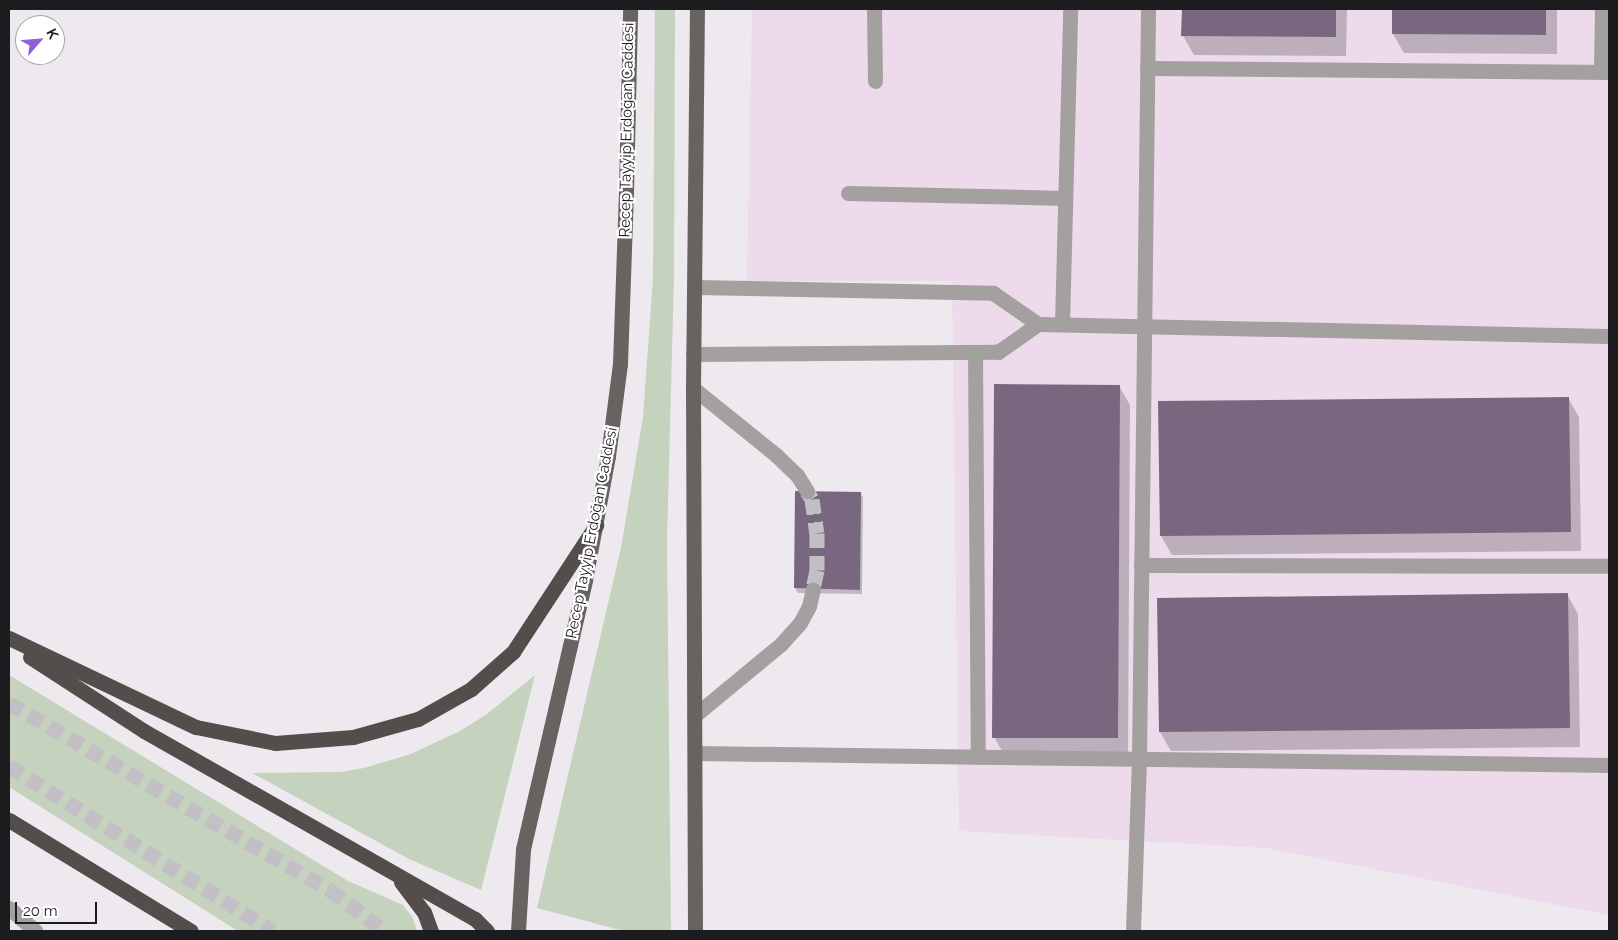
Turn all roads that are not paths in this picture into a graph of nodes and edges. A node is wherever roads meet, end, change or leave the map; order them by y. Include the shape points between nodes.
1 (630, 9) edge
2 (698, 9) edge
3 (874, 9) edge
4 (1070, 9) edge
5 (1148, 9) edge
6 (1602, 9) edge
7 (1147, 68) junction
8 (1605, 72) edge
9 (875, 81) dead end
10 (848, 194) dead end
11 (1065, 198) junction
12 (694, 287) junction
13 (1038, 324) junction
14 (1062, 324) junction
15 (1144, 326) junction
16 (1609, 336) edge
17 (975, 352) junction
18 (693, 354) junction
19 (693, 388) junction
20 (806, 491) tunnel mouth
21 (596, 525) junction
22 (1141, 566) junction
23 (1609, 566) edge
24 (813, 589) tunnel mouth
25 (9, 638) edge
26 (9, 643) edge
27 (694, 716) junction
28 (695, 753) junction
29 (978, 757) junction
30 (1139, 759) junction
31 (1609, 765) edge
32 (9, 820) edge
33 (397, 876) junction
34 (9, 908) edge
35 (162, 914) junction
36 (35, 931) edge
37 (181, 931) edge
38 (191, 931) edge
39 (431, 931) edge
40 (487, 931) edge
41 (518, 931) edge
42 (695, 931) edge
43 (1133, 931) edge

1 - 21 main road, Recep Tayyip Erdoğan Caddesi via 620,364
2 - 12 main road
3 - 9 street
4 - 11 street
5 - 7 street
6 - 8 street
7 - 8 street
7 - 15 street
10 - 11 street
11 - 14 street
12 - 13 street via 993,293
12 - 18 main road
13 - 14 street
13 - 17 street via 998,352
14 - 15 street
15 - 16 street
15 - 22 street
17 - 18 street
17 - 29 street
18 - 19 main road
19 - 20 street via 776,455 797,475
19 - 27 main road
21 - 25 highway via 513,652 471,689 418,720 353,737 275,743 196,727
21 - 41 main road, Recep Tayyip Erdoğan Caddesi via 523,848
22 - 23 street
22 - 30 street
24 - 27 street via 800,623 781,644
26 - 33 highway via 144,731
27 - 28 main road
28 - 29 street
28 - 42 main road
29 - 30 street
30 - 31 street
30 - 43 street
32 - 35 highway
33 - 39 highway via 424,912
33 - 40 highway via 475,920
34 - 36 street
35 - 37 highway
35 - 38 highway

